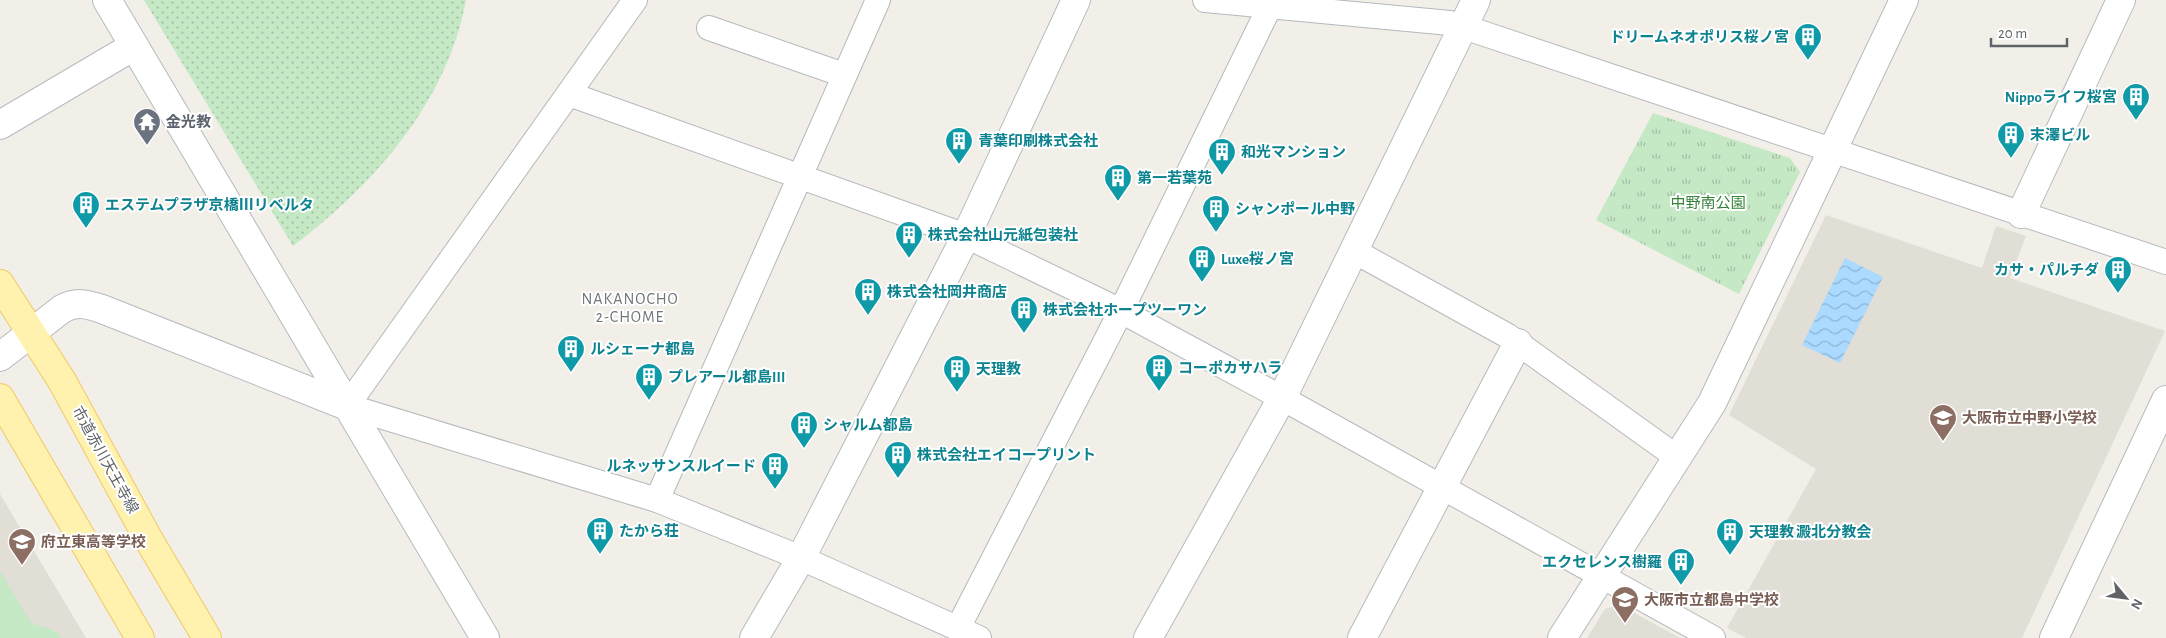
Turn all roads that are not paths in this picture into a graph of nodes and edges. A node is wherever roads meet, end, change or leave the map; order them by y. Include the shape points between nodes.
1 (107, 0) edge
2 (635, 0) edge
3 (878, 0) edge
4 (1076, 0) edge
5 (1205, 0) edge
6 (1476, 0) edge
7 (1904, 0) edge
8 (2121, 0) edge
9 (1270, 6) junction
10 (1464, 27) junction
11 (709, 28) dead end
12 (134, 46) junction
13 (844, 76) junction
14 (569, 94) junction
15 (0, 126) edge
16 (1833, 151) junction
17 (800, 177) junction
18 (2021, 214) junction
19 (966, 236) junction
20 (1354, 250) junction
21 (2166, 262) edge
22 (0, 284) edge
23 (1121, 312) junction
24 (32, 332) junction
25 (1518, 344) junction
26 (0, 358) edge
27 (0, 398) edge
28 (1282, 398) junction
29 (347, 406) junction
30 (2162, 417) edge
31 (1678, 458) junction
32 (1441, 487) junction
33 (658, 500) junction
34 (801, 558) junction
35 (1601, 577) junction
36 (958, 628) junction
37 (140, 638) edge
38 (207, 638) edge
39 (485, 638) edge
40 (754, 638) edge
41 (979, 638) edge
42 (1148, 638) edge
43 (1362, 638) edge
44 (1562, 638) edge
45 (1713, 638) edge
46 (2054, 638) edge

1 - 12 street
2 - 14 street
3 - 13 street
4 - 19 street
5 - 9 street
6 - 10 street
7 - 16 street
8 - 18 street
9 - 10 street
9 - 23 street
10 - 16 street
10 - 20 street
11 - 13 street
12 - 15 street
12 - 29 street
13 - 17 street
14 - 17 street
14 - 29 street
16 - 18 street
16 - 31 street via 1712,403
17 - 19 street
17 - 33 street
18 - 21 street
19 - 23 street
19 - 34 street
20 - 25 street
20 - 28 street
22 - 24 main road, 市道赤川天王寺線
23 - 28 street
23 - 36 street
24 - 26 street
24 - 29 street via 71,304 92,305
24 - 38 main road, 市道赤川天王寺線
25 - 31 street
25 - 32 street
27 - 37 main road
28 - 32 street
28 - 42 street
29 - 33 street
29 - 39 street
30 - 46 street
31 - 35 street
32 - 35 street
32 - 43 street
33 - 34 street
34 - 36 street
34 - 40 street
35 - 44 street
35 - 45 street
36 - 41 street

